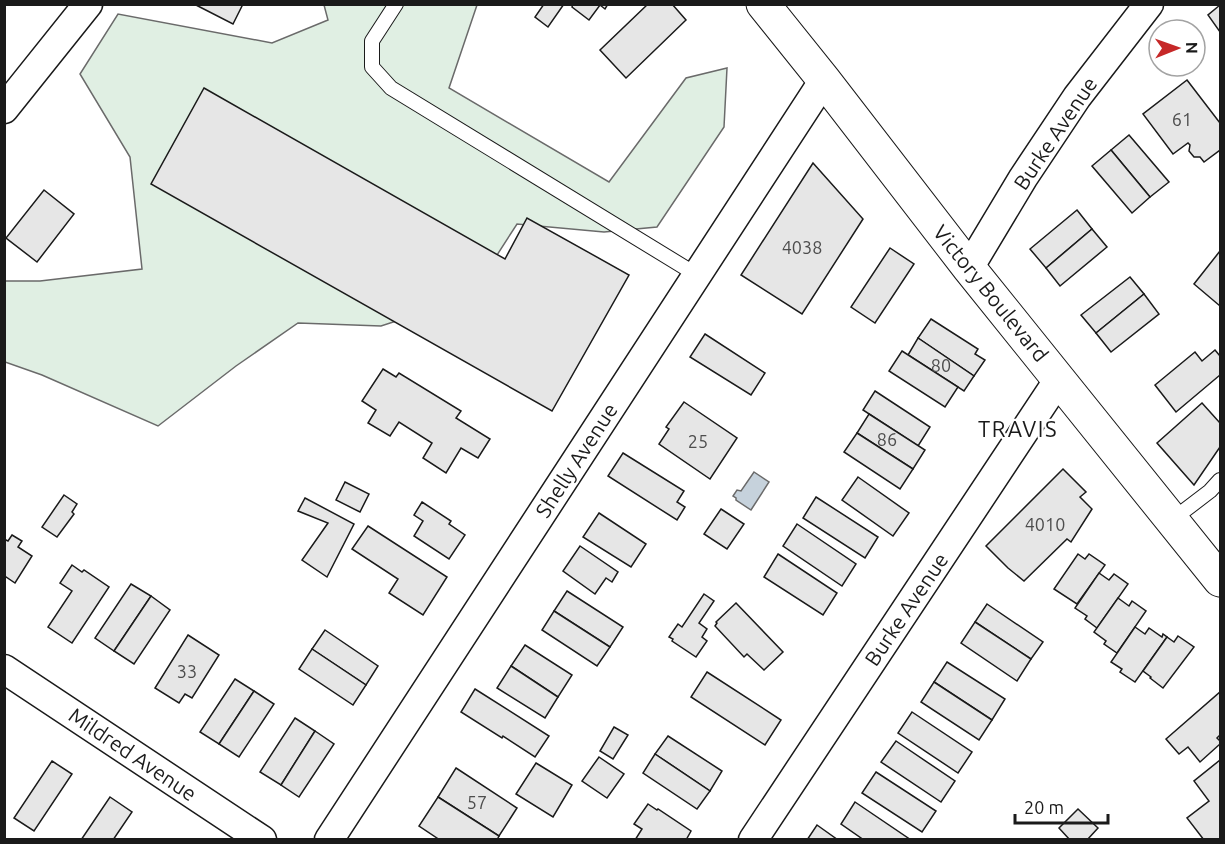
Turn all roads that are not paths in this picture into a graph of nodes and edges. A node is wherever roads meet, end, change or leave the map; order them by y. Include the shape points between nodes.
1 (88, 4) edge
2 (396, 4) edge
3 (763, 4) edge
4 (1149, 4) edge
5 (824, 80) junction
6 (4, 109) edge
7 (969, 268) junction
8 (697, 275) junction
9 (1059, 379) junction
10 (1221, 480) edge
11 (1172, 520) junction
12 (1221, 580) edge
13 (4, 669) edge
14 (262, 840) edge
15 (328, 840) edge
16 (753, 840) edge

1 - 6 street
2 - 8 lane via 372,41 372,67 391,87
3 - 5 main road, Victory Boulevard
4 - 7 street, Burke Avenue via 1077,97
5 - 7 main road, Victory Boulevard
5 - 8 street, Shelly Avenue
7 - 9 main road, Victory Boulevard
8 - 15 street, Shelly Avenue
9 - 11 main road, Victory Boulevard
9 - 16 street, Burke Avenue
10 - 11 lane
11 - 12 main road, Victory Boulevard
13 - 14 street, Mildred Avenue

